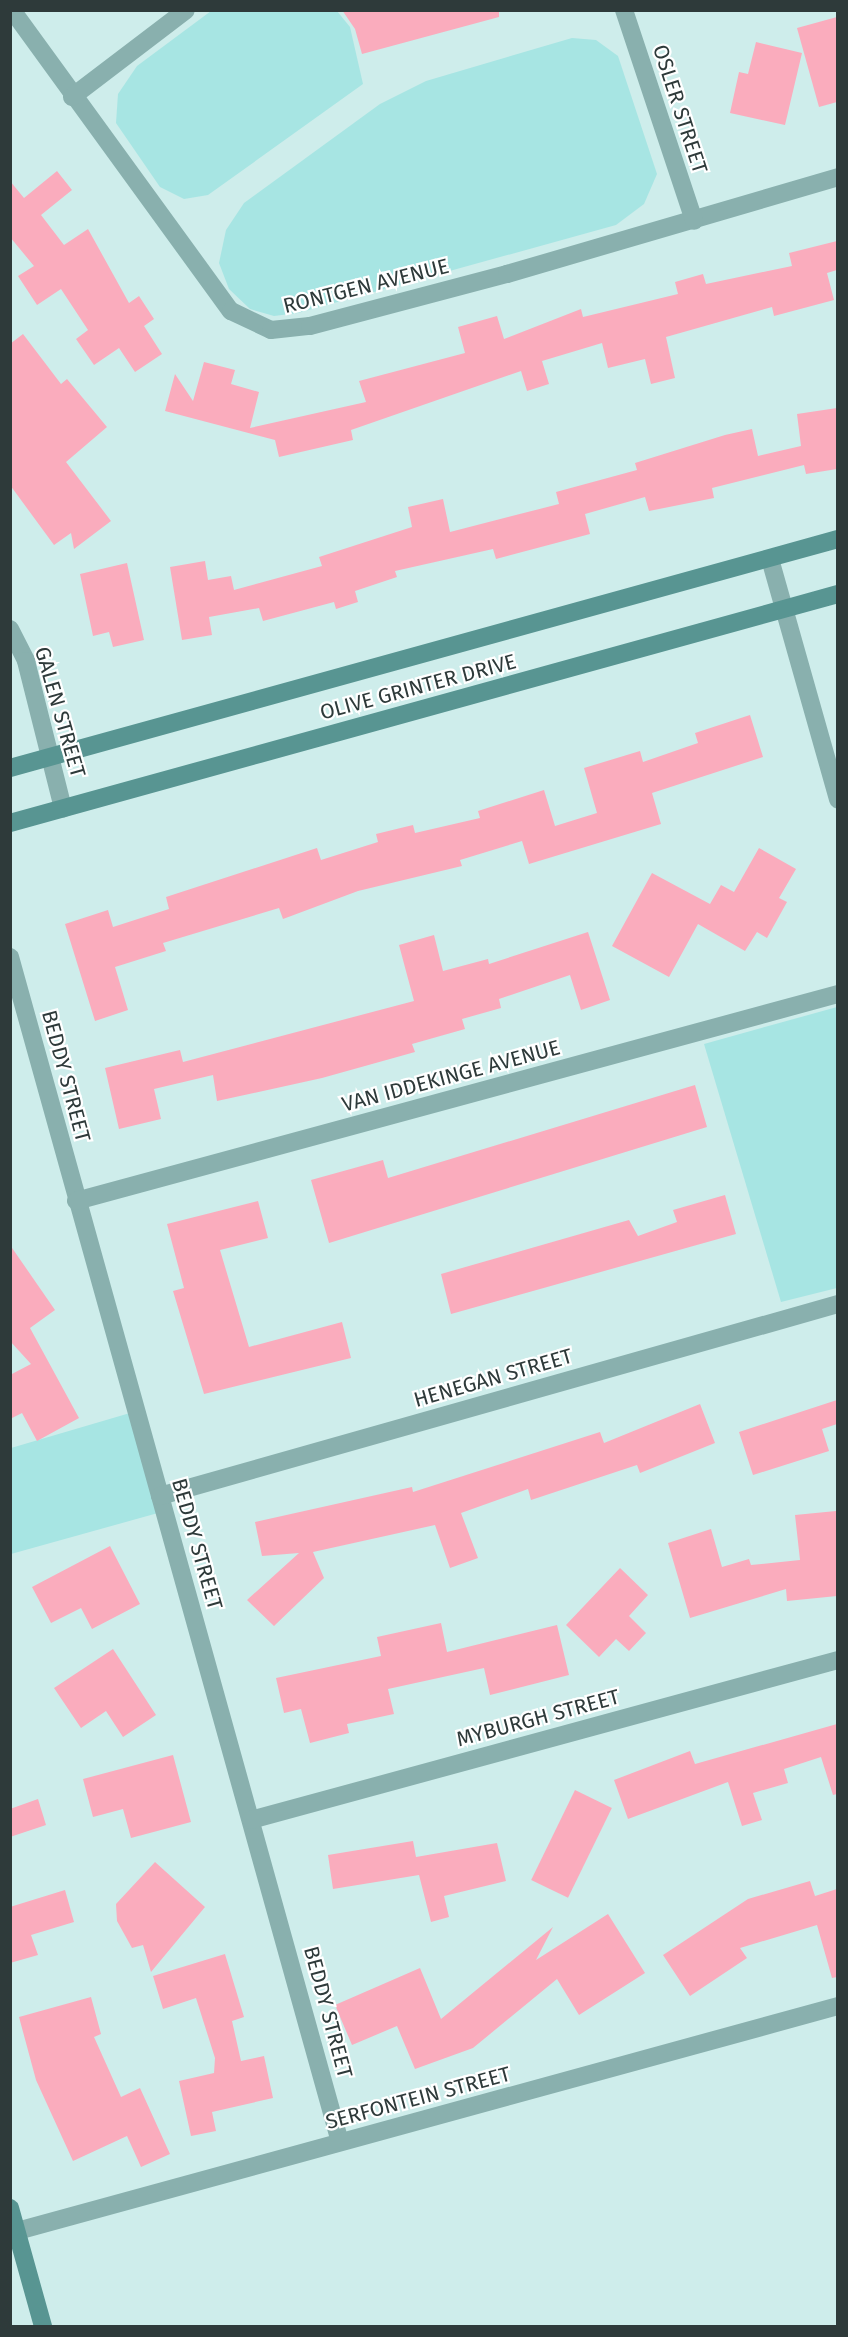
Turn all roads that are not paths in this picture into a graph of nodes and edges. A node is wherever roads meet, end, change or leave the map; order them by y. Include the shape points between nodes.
1 (12, 10) edge
2 (186, 10) edge
3 (624, 10) edge
4 (72, 97) junction
5 (837, 177) edge
6 (694, 221) junction
7 (837, 539) edge
8 (770, 559) junction
9 (837, 594) edge
10 (784, 609) junction
11 (10, 629) edge
12 (51, 757) junction
13 (10, 768) edge
14 (837, 800) edge
15 (63, 808) junction
16 (10, 823) edge
17 (10, 957) edge
18 (837, 994) edge
19 (76, 1201) junction
20 (837, 1304) edge
21 (160, 1496) junction
22 (837, 1660) edge
23 (251, 1820) junction
24 (837, 2006) edge
25 (340, 2142) junction
26 (10, 2208) edge
27 (14, 2232) edge
28 (44, 2326) edge

1 - 4 street, RONTGEN AVENUE
2 - 4 street
3 - 6 street, OSLER STREET
4 - 6 street, RONTGEN AVENUE via 231,310 271,330 321,323
5 - 6 street, RONTGEN AVENUE
7 - 8 street, OLIVE GRINTER DRIVE
8 - 10 street
8 - 12 street, OLIVE GRINTER DRIVE
9 - 10 street, OLIVE GRINTER DRIVE
10 - 14 street
10 - 15 street, OLIVE GRINTER DRIVE
11 - 12 street, GALEN STREET via 26,661
12 - 13 street, OLIVE GRINTER DRIVE
12 - 15 street, GALEN STREET
15 - 16 street, OLIVE GRINTER DRIVE
17 - 19 street, BEDDY STREET
18 - 19 street, VAN IDDEKINGE AVENUE
19 - 21 street, BEDDY STREET
20 - 21 street, HENEGAN STREET
21 - 23 street, BEDDY STREET
22 - 23 street, MYBURGH STREET
23 - 25 street, BEDDY STREET
24 - 25 street, SERFONTEIN STREET
25 - 27 street, SERFONTEIN STREET
26 - 27 street
27 - 28 street

